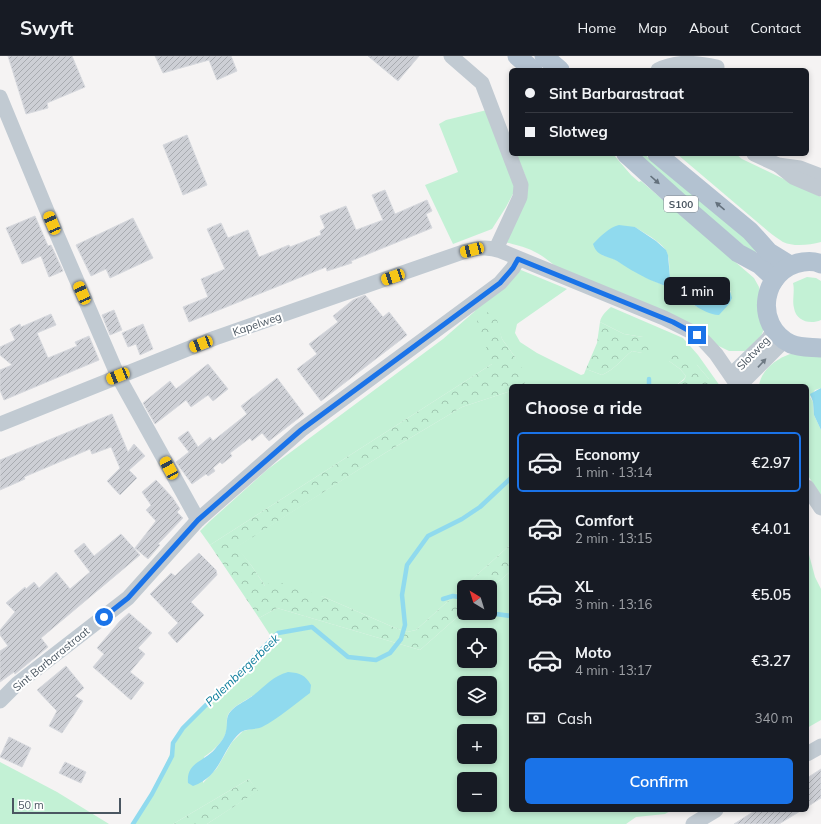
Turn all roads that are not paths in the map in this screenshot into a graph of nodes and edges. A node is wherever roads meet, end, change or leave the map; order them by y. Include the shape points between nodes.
1 (451, 56) edge
2 (517, 56) edge
3 (544, 56) edge
4 (712, 64) edge
5 (531, 68) edge
6 (558, 68) edge
7 (663, 68) edge
8 (0, 97) edge
9 (509, 154) edge
10 (510, 156) edge
11 (628, 156) edge
12 (659, 156) edge
13 (758, 156) edge
14 (778, 165) junction
15 (821, 176) edge
16 (821, 189) edge
17 (496, 249) junction
18 (821, 253) edge
19 (793, 258) junction
20 (518, 259) junction
21 (821, 264) edge
22 (772, 284) junction
23 (784, 334) junction
24 (821, 336) edge
25 (821, 348) edge
26 (118, 376) junction
27 (736, 382) edge
28 (0, 424) edge
29 (809, 490) edge
30 (821, 508) edge
31 (198, 520) junction
32 (0, 701) edge
33 (821, 746) edge
34 (809, 753) edge
35 (713, 812) edge
36 (693, 824) edge

1 - 9 street via 482,83
2 - 5 main road
3 - 6 main road
4 - 7 street via 676,63
8 - 26 street
10 - 17 street via 521,185 520,197
11 -> 22 main road, S100
19 -> 12 main road, S100 via 778,246 750,231
13 - 14 street
14 - 15 street via 800,168
14 - 16 street via 793,177
17 - 20 street, Kapelweg
17 - 26 street, Kapelweg via 481,247 463,252 215,338
18 - 19 main road via 814,252
19 - 21 main road
19 - 22 main road
20 - 27 street, Slotweg via 690,331 710,347
20 - 31 street, Sint Barbarastraat via 500,283 301,430
22 - 23 main road via 766,301 767,312 770,323
23 - 24 main road
23 - 25 main road via 799,346
23 - 27 street, Slotweg
26 - 28 street, Kapelweg
26 - 31 street
29 - 30 street
31 - 32 street, Sint Barbarastraat via 128,598
33 - 34 street
35 - 36 street

